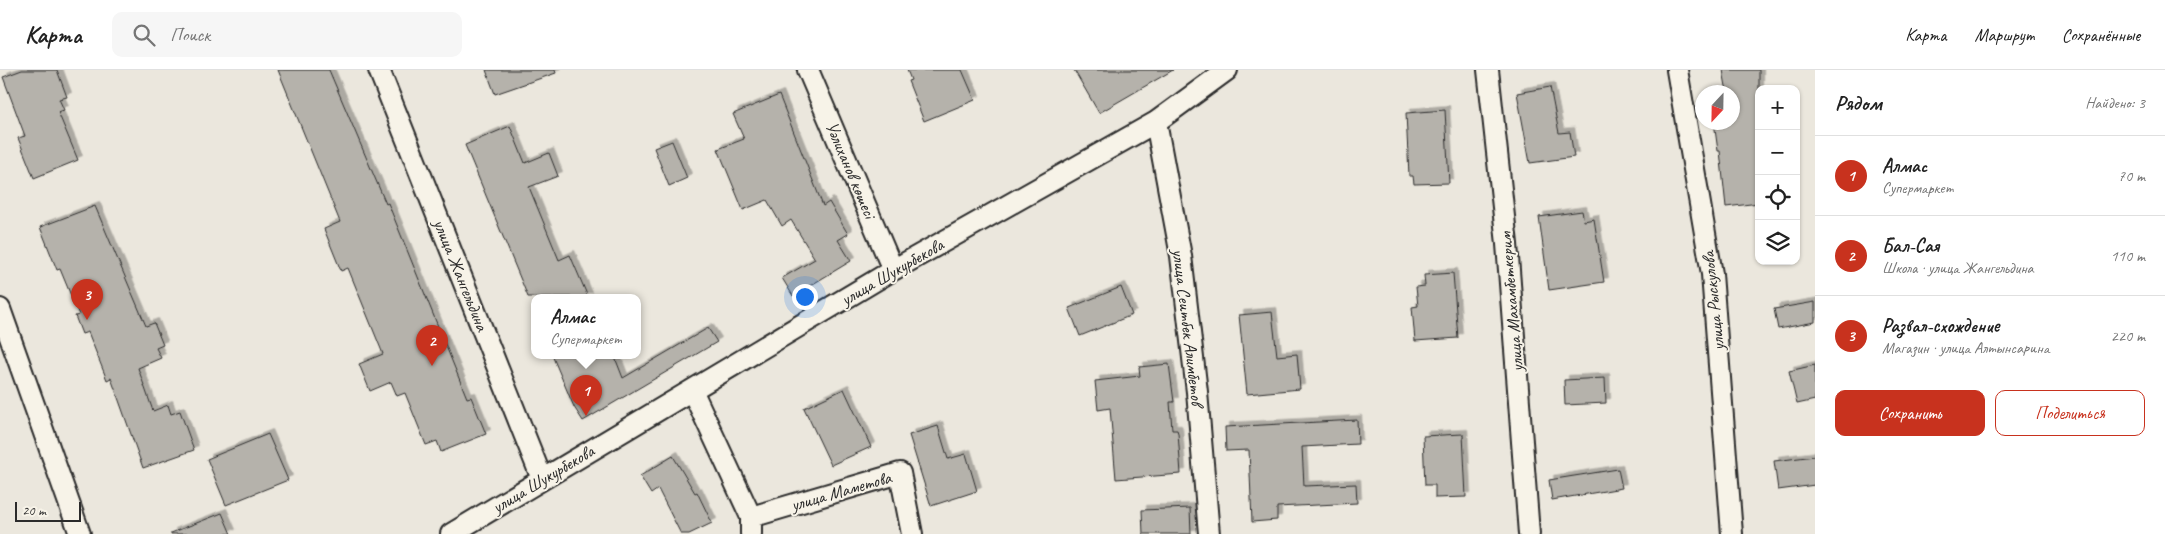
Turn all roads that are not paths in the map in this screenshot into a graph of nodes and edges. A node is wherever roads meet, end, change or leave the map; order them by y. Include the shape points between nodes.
1 (380, 70) edge
2 (808, 70) edge
3 (1227, 70) edge
4 (1488, 70) edge
5 (1677, 70) edge
6 (1156, 122) junction
7 (893, 270) junction
8 (0, 309) edge
9 (692, 390) junction
10 (542, 479) junction
11 (751, 525) edge
12 (80, 534) edge
13 (451, 534) edge
14 (912, 534) edge
15 (1209, 534) edge
16 (1529, 534) edge
17 (1732, 534) edge

1 - 10 street, улица Жангельдина
2 - 7 street, Уәлиханов көшесі
3 - 6 street, улица Шукурбекова
4 - 16 street, улица Махамбеткерим via 1507,244
5 - 17 street, улица Рыскулова via 1712,274
6 - 7 street, улица Шукурбекова
6 - 15 street, улица Сеитбек Алимбетов via 1182,266
7 - 9 street, улица Шукурбекова
8 - 12 street
9 - 10 street, улица Шукурбекова
9 - 11 street, улица Маметова
10 - 13 street, улица Шукурбекова
11 - 14 street, улица Маметова via 900,473

